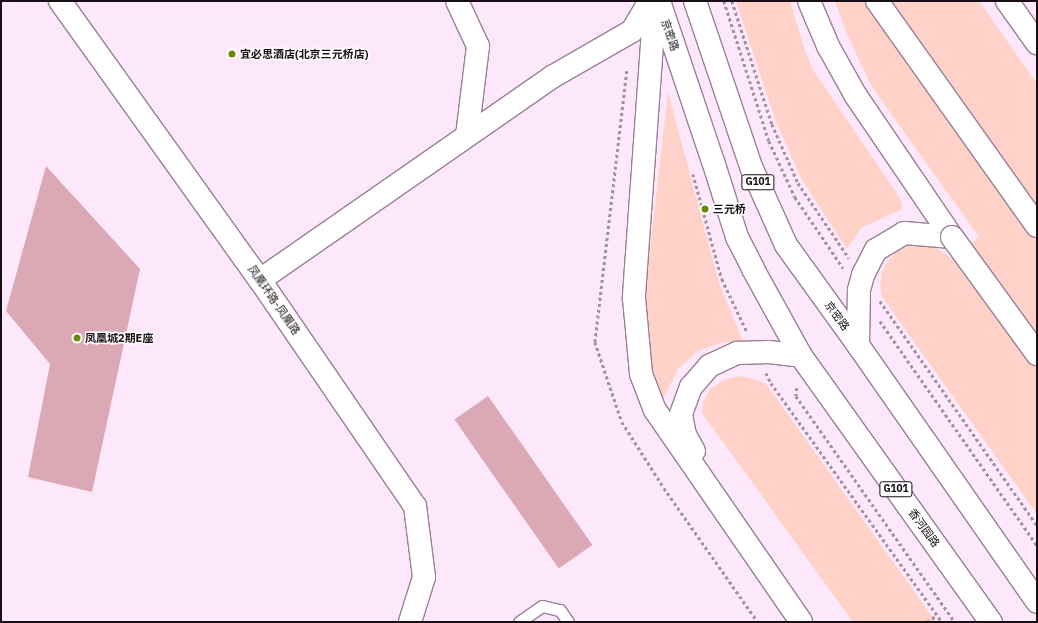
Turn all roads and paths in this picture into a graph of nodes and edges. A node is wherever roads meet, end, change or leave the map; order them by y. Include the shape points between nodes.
1 (60, 1) edge
2 (457, 1) edge
3 (650, 1) edge
4 (655, 1) edge
5 (659, 1) edge
6 (695, 1) edge
7 (724, 1) edge
8 (810, 1) edge
9 (877, 1) edge
10 (1007, 1) edge
11 (1037, 43) edge
12 (467, 135) junction
13 (693, 173) dead end
14 (1037, 226) edge
15 (952, 237) junction
16 (260, 280) junction
17 (859, 290) junction
18 (877, 316) dead end
19 (749, 335) dead end
20 (858, 345) junction
21 (1037, 354) edge
22 (801, 356) junction
23 (764, 369) dead end
24 (1037, 545) edge
25 (1037, 602) edge
26 (937, 615) junction
27 (410, 622) edge
28 (520, 622) edge
29 (568, 622) edge
30 (801, 622) edge
31 (817, 622) edge
32 (927, 622) edge
33 (942, 622) edge
34 (955, 622) edge
35 (991, 622) edge

1 - 16 main road, 凤凰环路-凤凰路
2 - 12 main road via 478,46
3 - 12 main road via 632,31 552,77
4 - 30 main road via 634,298 641,374 655,410
5 - 22 main road, 京密路 / G101 via 737,237
6 - 20 main road, 京密路 / G101 via 752,168 786,245
7 - 17 path via 769,141 795,197
8 - 15 main road via 828,46 856,96
9 - 14 main road, bridge
10 - 11 main road
12 - 16 main road
13 - 19 path via 722,280
15 - 17 main road via 904,233 876,250 863,275
15 - 21 main road, bridge
16 - 27 main road, 凤凰环路-凤凰路 via 415,506 424,577
17 - 20 main road
18 - 24 path
20 - 25 main road, 京密路 / G101
22 - 31 main road via 769,352 736,353 708,366 690,387 681,414 685,435 701,464
22 - 34 path via 796,396
22 - 35 main road, 香河园路 / G101
23 - 26 path via 771,383
26 - 32 path
26 - 33 path
28 - 29 lane via 542,606 560,610

